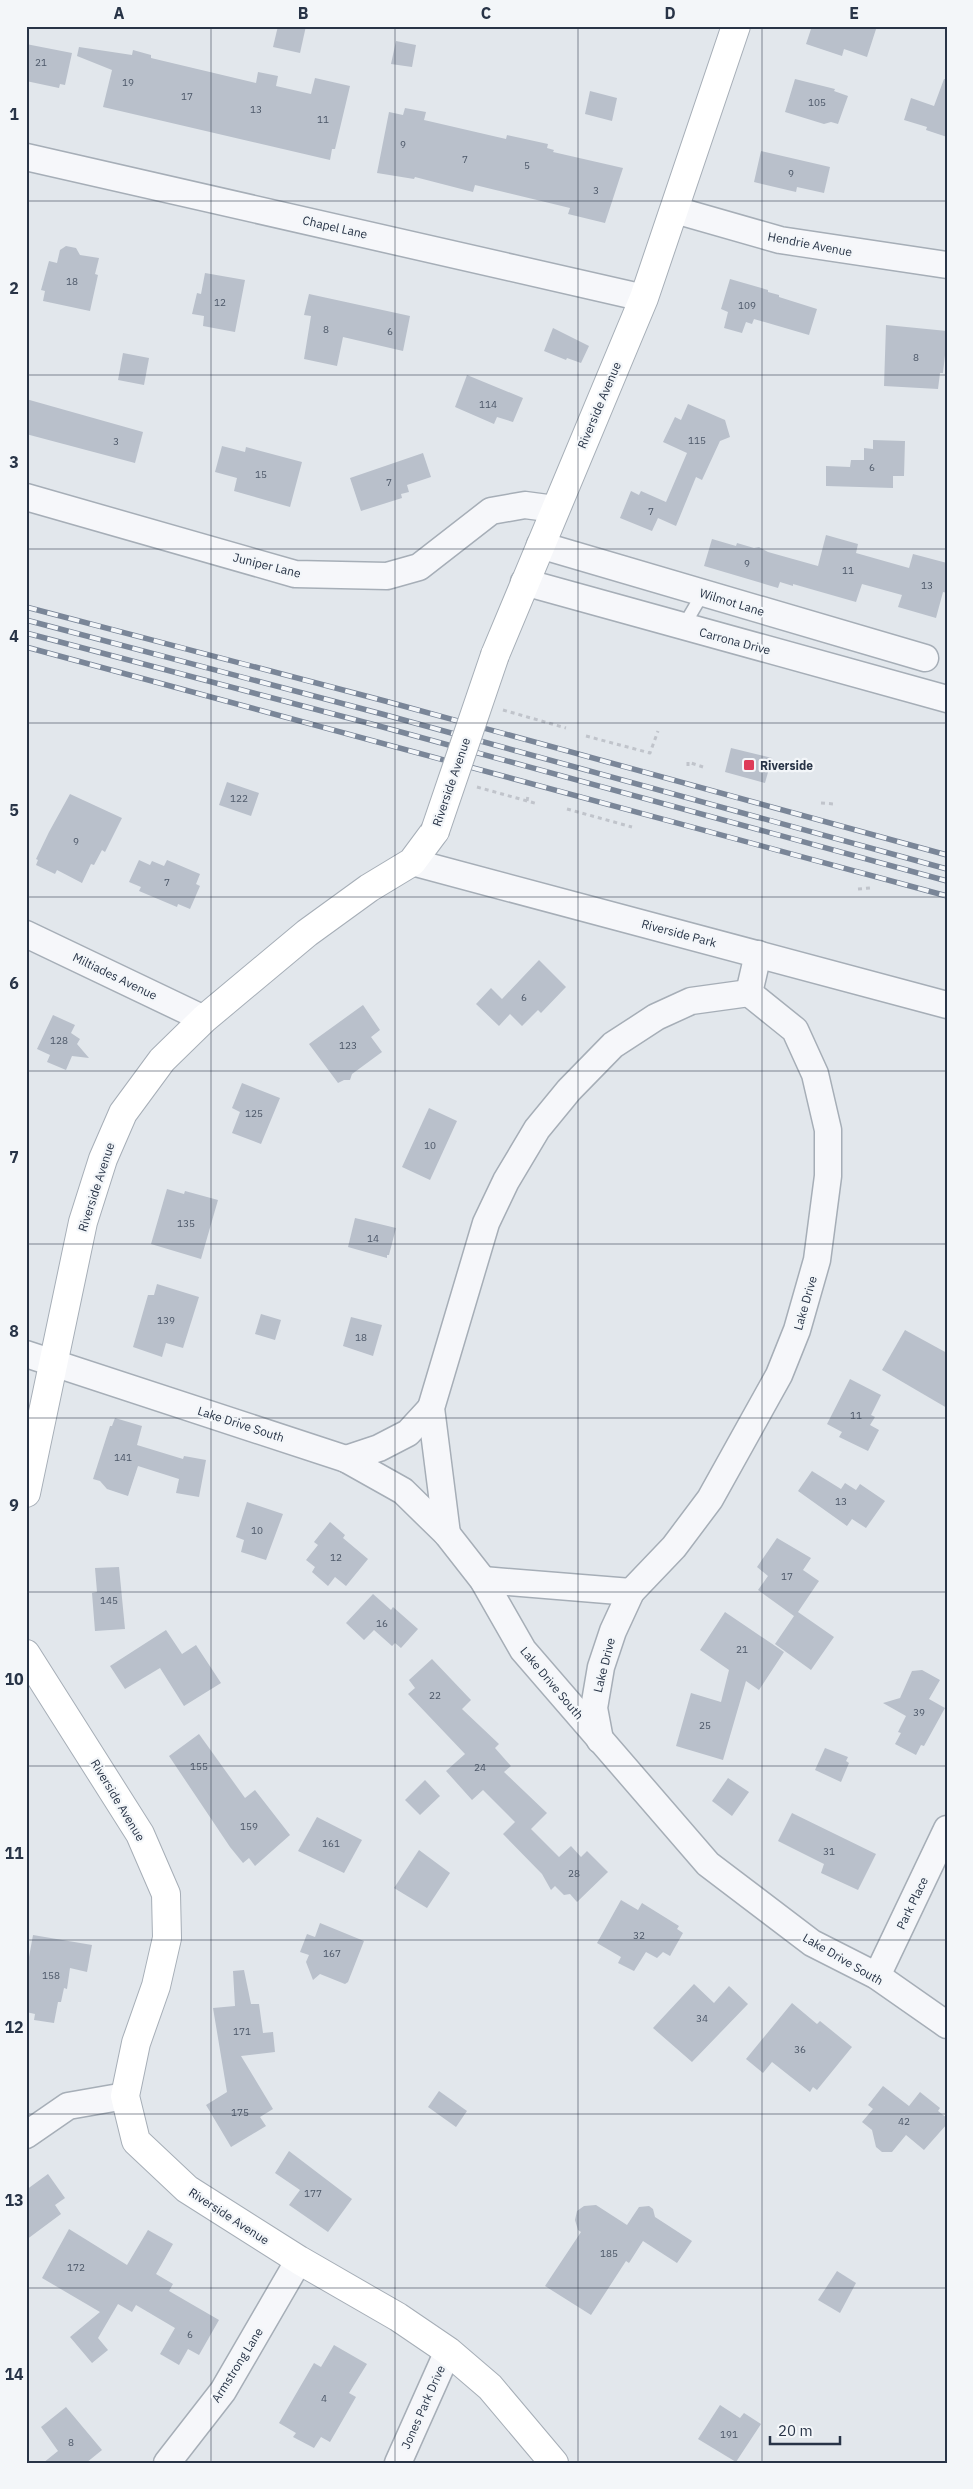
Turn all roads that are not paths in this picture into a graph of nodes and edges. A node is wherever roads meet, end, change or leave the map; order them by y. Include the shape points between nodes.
1 (736, 26) edge
2 (26, 157) edge
3 (675, 210) junction
4 (947, 265) edge
5 (644, 298) junction
6 (26, 497) edge
7 (555, 509) junction
8 (540, 545) junction
9 (524, 582) junction
10 (703, 594) junction
11 (683, 627) junction
12 (925, 658) dead end
13 (947, 699) edge
14 (412, 862) junction
15 (26, 934) edge
16 (758, 954) junction
17 (749, 993) junction
18 (947, 1005) edge
19 (204, 1019) junction
20 (26, 1354) edge
21 (52, 1362) junction
22 (431, 1408) junction
23 (346, 1459) junction
24 (26, 1492) edge
25 (447, 1534) junction
26 (483, 1580) junction
27 (631, 1592) junction
28 (26, 1654) edge
29 (600, 1741) junction
30 (947, 1829) edge
31 (877, 1976) junction
32 (947, 2025) edge
33 (125, 2096) junction
34 (26, 2135) edge
35 (298, 2260) junction
36 (448, 2351) junction
37 (166, 2463) edge
38 (398, 2463) edge
39 (554, 2463) edge

1 - 3 street, Riverside Avenue
2 - 5 street, Chapel Lane
3 - 4 street, Hendrie Avenue via 780,240
3 - 5 street, Riverside Avenue
5 - 7 street, Riverside Avenue
6 - 7 street, Juniper Lane via 295,574 387,576 419,567 491,511 525,505
7 - 8 street, Riverside Avenue
8 - 9 street, Riverside Avenue
8 - 10 street, Wilmot Lane
9 - 11 street, Carrona Drive
9 - 14 street, Riverside Avenue, bridge via 495,655 435,831
10 - 11 lane
10 - 12 street, Wilmot Lane
11 - 13 street, Carrona Drive
14 - 16 street, Riverside Park
14 - 19 street, Riverside Avenue via 369,888 307,933
15 - 19 street, Miltiades Avenue
16 - 17 street
16 - 18 street, Riverside Park
17 - 22 street via 691,1001 656,1017 613,1045 537,1129 486,1223
17 - 27 street, Lake Drive via 795,1030 816,1074 828,1130 828,1176 817,1260 797,1330 779,1375 761,1408 710,1499 674,1547
19 - 21 street, Riverside Avenue via 147,1078 123,1113 102,1159 83,1222
20 - 21 street, Lake Drive South
21 - 23 street, Lake Drive South
21 - 24 street, Riverside Avenue
22 - 23 street via 408,1433 379,1448
22 - 25 street
23 - 25 street, Lake Drive South via 403,1491
25 - 26 street, Lake Drive South
26 - 27 street
26 - 29 street, Lake Drive South via 523,1650
27 - 29 street, Lake Drive via 613,1630 601,1668 594,1708
28 - 33 street, Riverside Avenue via 140,1834 166,1894 167,1938 156,1986 136,2043
29 - 31 street, Lake Drive South via 708,1864 812,1943
30 - 31 street, Park Place
31 - 32 street, Lake Drive South
33 - 34 street via 68,2106
33 - 35 street, Riverside Avenue via 136,2141 187,2190
35 - 36 street, Riverside Avenue via 398,2317
35 - 37 street, Armstrong Lane via 223,2391
36 - 38 street, Jones Park Drive
36 - 39 street, Riverside Avenue via 490,2388

